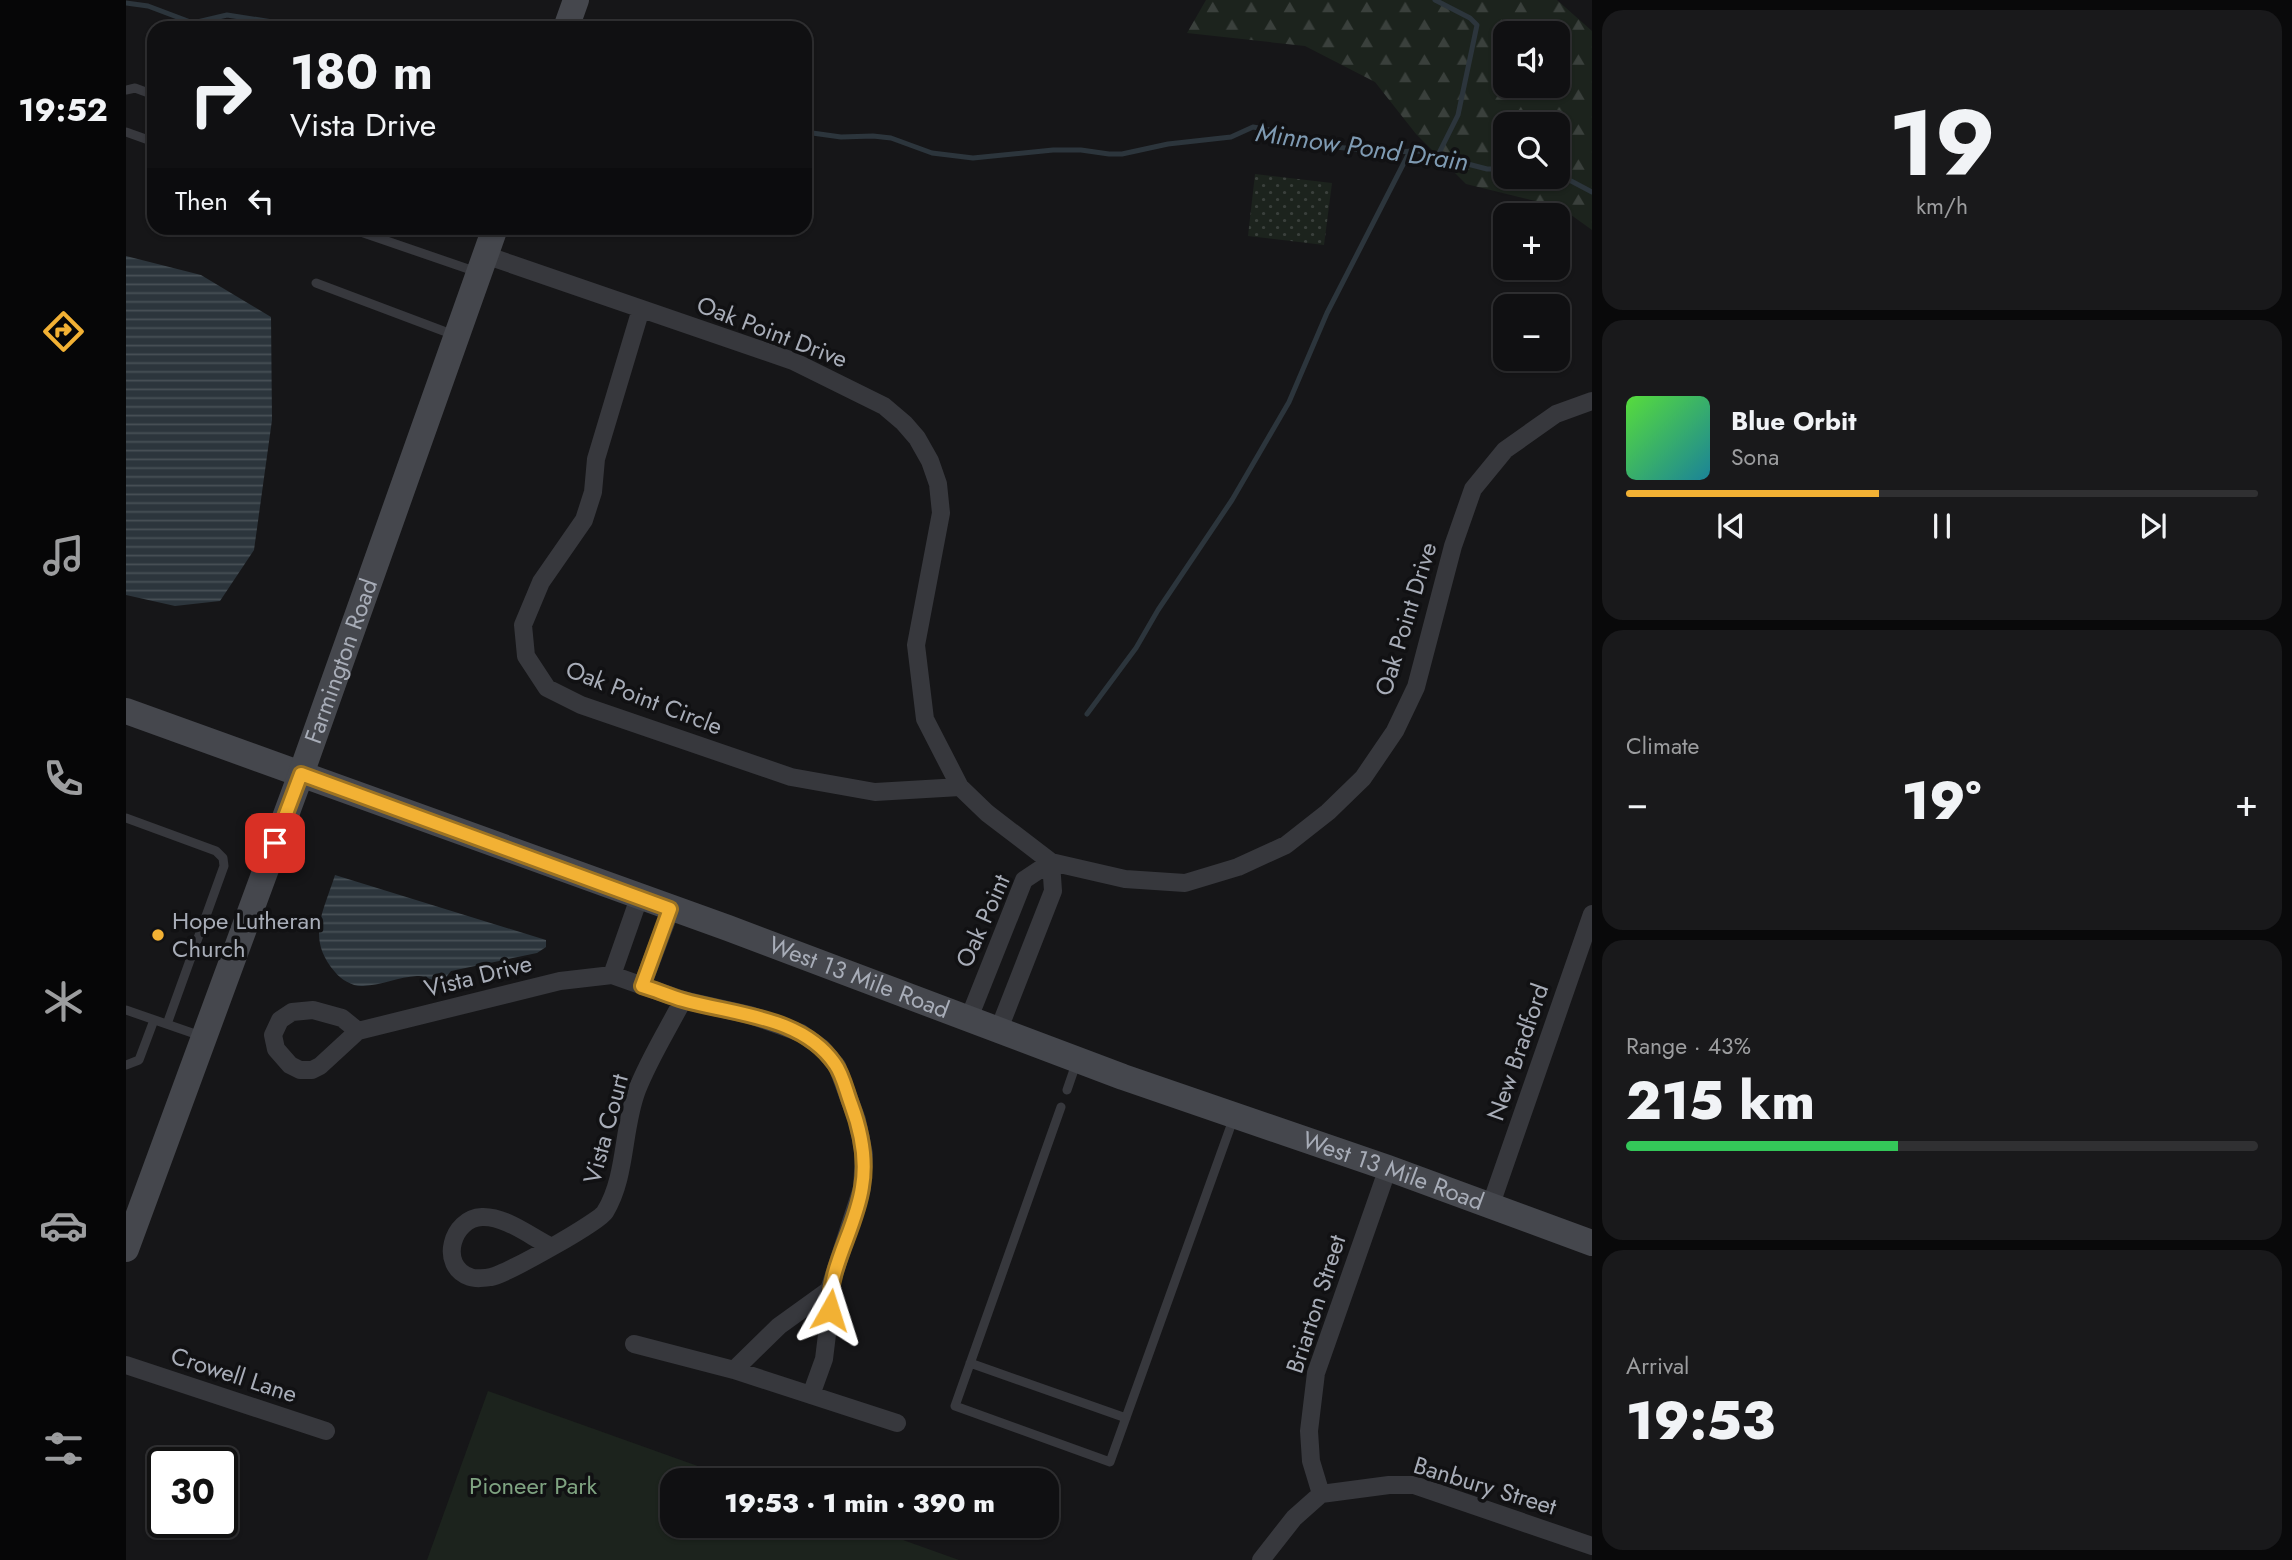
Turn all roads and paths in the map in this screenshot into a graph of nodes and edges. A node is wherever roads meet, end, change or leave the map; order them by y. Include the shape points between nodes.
1 (576, 0) edge
2 (568, 21) edge
3 (126, 90) edge
4 (147, 92) edge
5 (126, 132) edge
6 (147, 140) edge
7 (375, 235) edge
8 (492, 235) edge
9 (482, 264) junction
10 (316, 283) dead end
11 (642, 309) junction
12 (456, 336) junction
13 (1592, 401) edge
14 (126, 711) edge
15 (301, 774) junction
16 (960, 787) junction
17 (126, 818) edge
18 (1051, 862) junction
19 (639, 898) junction
20 (670, 909) junction
21 (1592, 914) edge
22 (612, 975) junction
23 (642, 986) junction
24 (683, 1000) junction
25 (126, 1010) edge
26 (969, 1018) junction
27 (154, 1020) junction
28 (167, 1024) junction
29 (999, 1029) junction
30 (358, 1031) junction
31 (204, 1037) junction
32 (1078, 1059) junction
33 (126, 1065) edge
34 (1067, 1090) dead end
35 (1061, 1107) dead end
36 (1234, 1115) junction
37 (1388, 1168) junction
38 (1490, 1207) junction
39 (1592, 1243) edge
40 (550, 1246) junction
41 (126, 1249) edge
42 (829, 1290) junction
43 (634, 1344) dead end
44 (970, 1363) junction
45 (126, 1365) edge
46 (734, 1370) junction
47 (811, 1395) junction
48 (1126, 1418) junction
49 (897, 1423) dead end
50 (326, 1431) dead end
51 (1321, 1494) junction
52 (1592, 1546) edge
53 (1261, 1560) edge

1 - 2 street
3 - 4 lane
5 - 6 lane
7 - 9 lane
8 - 9 street, Farmington Road
9 - 11 street, Oak Point Drive
9 - 12 street, Farmington Road
10 - 12 lane
11 - 16 street, Oak Point Drive via 793,361 884,405 917,438 938,484 942,513 916,645 923,709
11 - 16 street, Oak Point Circle via 596,459 584,520 541,582 523,625 526,656 547,688 581,705 791,777 875,792
12 - 15 street, Farmington Road
13 - 18 street, Oak Point Drive via 1556,414 1505,450 1473,489 1416,687 1395,732 1363,778 1328,813 1286,845 1238,867 1185,883 1125,879
14 - 15 street, West 13 Mile Road
15 - 19 street, West 13 Mile Road
15 - 31 street, Farmington Road
16 - 18 street, Oak Point Drive
17 - 28 lane via 223,858 224,866
18 - 26 street, Oak Point via 1024,880
18 - 29 street, Oak Point via 1053,891
19 - 20 street, West 13 Mile Road
19 - 22 street
20 - 23 street
20 - 26 street, West 13 Mile Road
21 - 38 street, New Bradford
22 - 23 street, Vista Drive
22 - 30 street, Vista Drive via 560,981
23 - 24 street, Vista Drive
24 - 40 street, Vista Court via 637,1090 616,1191 604,1216
24 - 42 street, Vista Drive via 750,1015 801,1033 837,1066 864,1154 862,1188
25 - 27 lane
26 - 29 street, West 13 Mile Road
27 - 28 lane
27 - 33 lane via 139,1060
28 - 31 lane
29 - 32 street, West 13 Mile Road
30 - 30 street, Vista Drive via 342,1018 313,1010 292,1012 280,1020 273,1035 276,1049 290,1065 312,1070
31 - 41 street, Farmington Road
32 - 34 lane
32 - 36 street, West 13 Mile Road
35 - 44 lane
36 - 37 street, West 13 Mile Road
36 - 48 lane
37 - 38 street, West 13 Mile Road
37 - 51 street, Briarton Street via 1316,1373 1309,1431 1311,1461
38 - 39 street, West 13 Mile Road
40 - 40 street, Vista Court via 498,1219 482,1217 461,1226 452,1241 452,1254 457,1267 469,1277 492,1277
42 - 46 street via 779,1326
42 - 47 street, Vista Drive via 824,1359
43 - 46 street
44 - 48 lane
44 - 48 lane via 955,1406 1110,1462
45 - 50 street, Crowell Lane
46 - 47 street
47 - 49 street
51 - 52 street, Banbury Street via 1414,1485
51 - 53 street via 1293,1518

